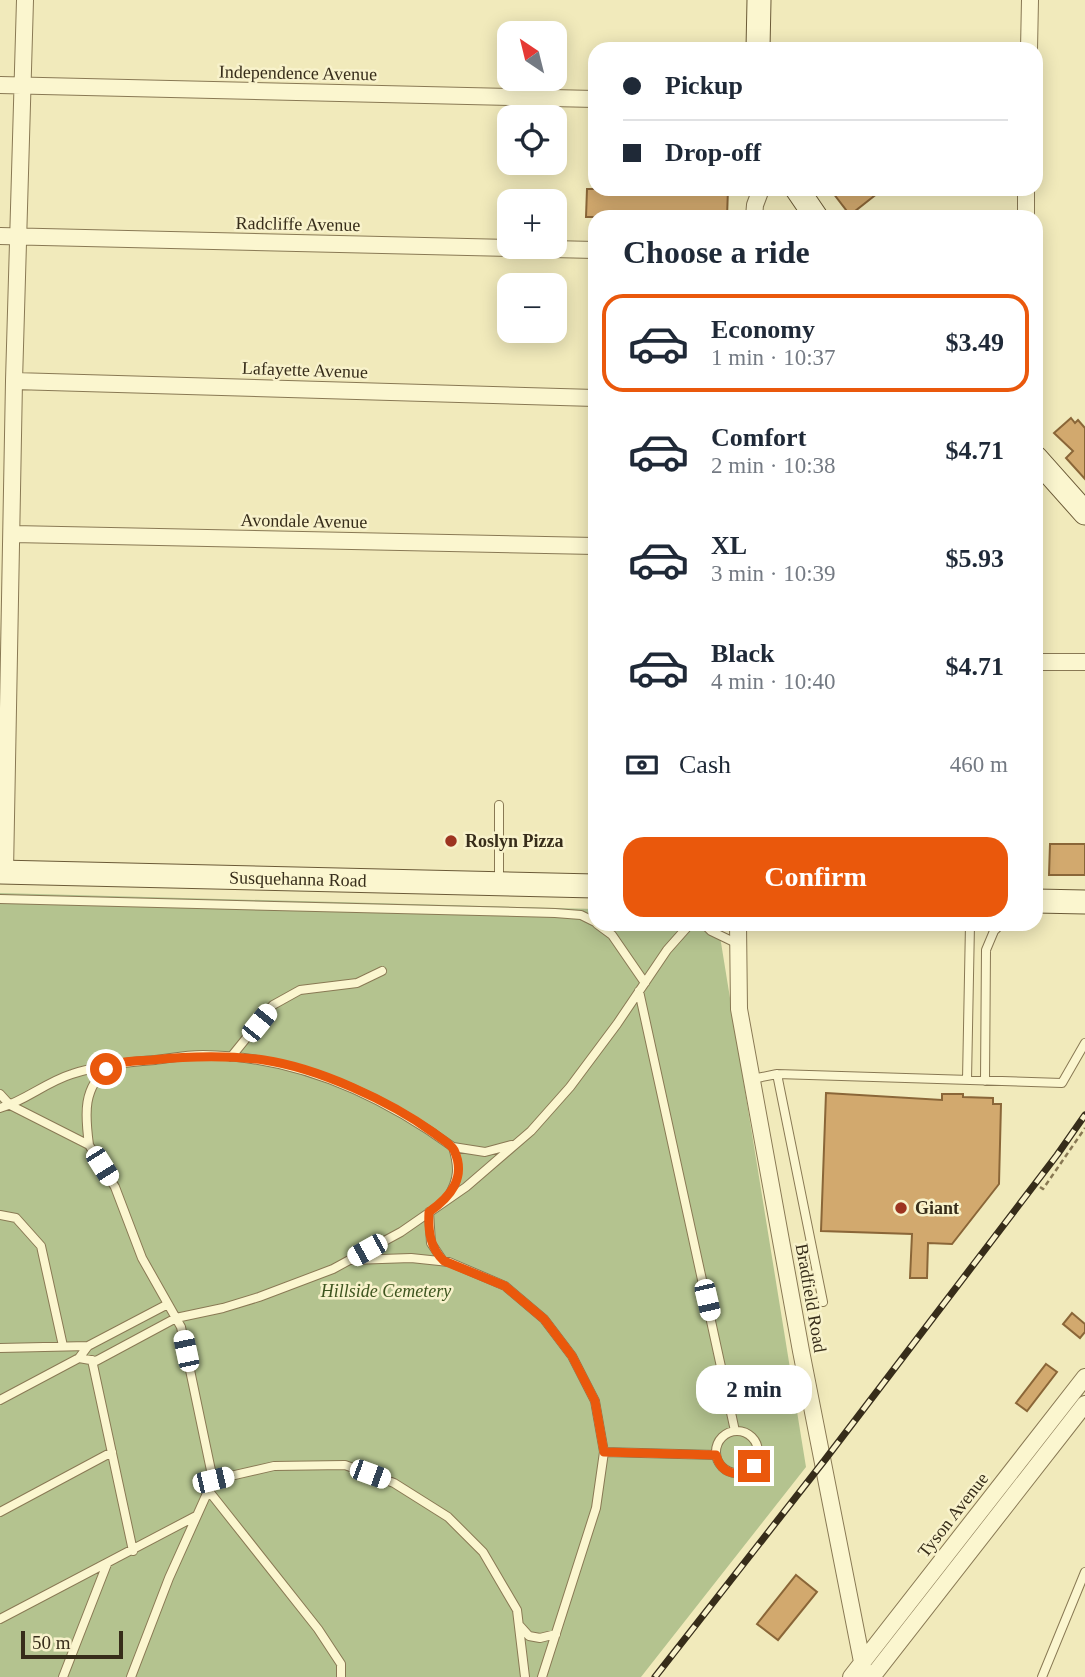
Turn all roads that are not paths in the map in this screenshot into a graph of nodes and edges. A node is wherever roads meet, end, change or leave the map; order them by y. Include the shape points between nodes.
1 (25, 0) edge
2 (759, 0) edge
3 (1030, 0) edge
4 (758, 42) edge
5 (1029, 42) edge
6 (0, 85) edge
7 (23, 86) junction
8 (588, 99) edge
9 (0, 236) edge
10 (19, 237) junction
11 (588, 250) edge
12 (14, 381) junction
13 (588, 398) edge
14 (1043, 466) edge
15 (1085, 513) edge
16 (13, 534) junction
17 (588, 546) edge
18 (1043, 662) edge
19 (1085, 662) edge
20 (499, 806) dead end
21 (3, 872) edge
22 (499, 883) junction
23 (588, 886) edge
24 (0, 899) edge
25 (1043, 901) edge
26 (1085, 902) edge
27 (588, 919) edge
28 (607, 931) edge
29 (684, 931) edge
30 (711, 931) edge
31 (738, 931) edge
32 (970, 931) edge
33 (994, 931) edge
34 (738, 944) junction
35 (382, 971) dead end
36 (645, 983) junction
37 (639, 991) junction
38 (1085, 1043) edge
39 (231, 1057) junction
40 (111, 1065) junction
41 (777, 1074) junction
42 (752, 1079) junction
43 (967, 1080) junction
44 (985, 1081) junction
45 (0, 1094) edge
46 (10, 1105) junction
47 (0, 1108) edge
48 (518, 1142) junction
49 (89, 1146) junction
50 (453, 1147) junction
51 (446, 1200) junction
52 (429, 1212) junction
53 (0, 1214) edge
54 (350, 1260) junction
55 (444, 1261) junction
56 (823, 1302) dead end
57 (168, 1304) junction
58 (176, 1318) junction
59 (63, 1346) junction
60 (88, 1346) junction
61 (0, 1348) edge
62 (79, 1358) junction
63 (92, 1360) junction
64 (1085, 1377) edge
65 (0, 1400) edge
66 (1085, 1405) edge
67 (736, 1431) junction
68 (112, 1452) junction
69 (604, 1452) junction
70 (716, 1455) junction
71 (213, 1480) junction
72 (208, 1490) junction
73 (0, 1512) edge
74 (197, 1516) junction
75 (132, 1551) junction
76 (107, 1564) junction
77 (1085, 1572) edge
78 (0, 1619) edge
79 (519, 1623) junction
80 (556, 1634) junction
81 (864, 1670) edge
82 (62, 1677) edge
83 (131, 1677) edge
84 (341, 1677) edge
85 (525, 1677) edge
86 (542, 1677) edge
87 (851, 1677) edge
88 (872, 1677) edge
89 (1042, 1677) edge

1 - 7 street
2 - 4 main road
3 - 5 street
6 - 7 street, Independence Avenue
7 - 8 street, Independence Avenue
7 - 10 street
9 - 10 street, Radcliffe Avenue
10 - 11 street, Radcliffe Avenue
10 - 12 street
12 - 13 street, Lafayette Avenue
12 - 16 street
14 - 15 main road
16 - 17 street, Avondale Avenue
16 - 21 street
18 - 19 street
20 - 22 lane
21 - 22 main road, Susquehanna Road
22 - 23 main road, Susquehanna Road
24 - 27 lane via 528,912
25 - 26 main road
28 - 36 lane
29 - 36 lane
30 - 34 lane
31 - 34 street, Bradfield Road
32 - 43 lane
33 - 44 lane via 986,950
34 - 42 street, Bradfield Road via 739,1009
35 - 39 lane via 357,983 300,990 273,1005
36 - 37 lane
37 - 48 lane via 570,1087
37 - 67 lane
38 - 44 lane via 1062,1083
39 - 40 lane via 202,1055
39 - 50 lane via 266,1060 368,1094
40 - 46 lane via 71,1074
40 - 49 lane via 87,1099
41 - 42 lane
41 - 43 lane
41 - 56 lane
42 - 81 street, Bradfield Road
43 - 44 lane
45 - 46 lane
46 - 47 lane
46 - 49 lane
48 - 50 lane via 485,1152
48 - 51 lane
49 - 57 lane via 115,1187 142,1258
50 - 51 lane via 458,1173
51 - 52 lane
52 - 54 lane
52 - 55 lane via 431,1243
53 - 59 lane via 16,1218 41,1246
54 - 55 lane
54 - 58 lane via 259,1297
55 - 69 lane via 505,1286 544,1319 572,1356 595,1401
57 - 58 lane
57 - 60 lane
58 - 63 lane
58 - 71 lane
59 - 60 lane
59 - 61 lane
60 - 62 lane
62 - 63 lane
62 - 65 lane
63 - 68 lane
64 - 81 street, Tyson Avenue
66 - 88 street, Tyson Avenue
67 - 70 lane via 723,1436
67 - 70 lane via 754,1440 759,1453 754,1466 734,1474 722,1468
68 - 73 lane
68 - 75 lane
69 - 70 lane
69 - 80 lane via 596,1508
71 - 72 lane
71 - 79 lane via 274,1466 345,1465 394,1483 448,1517 483,1552 517,1610
72 - 74 lane
72 - 84 lane via 318,1629 341,1664
74 - 75 lane
74 - 83 lane
75 - 76 lane
76 - 78 lane
76 - 82 lane
77 - 89 lane
79 - 80 lane via 529,1636
79 - 85 lane
80 - 86 lane
81 - 87 street, Tyson Avenue

